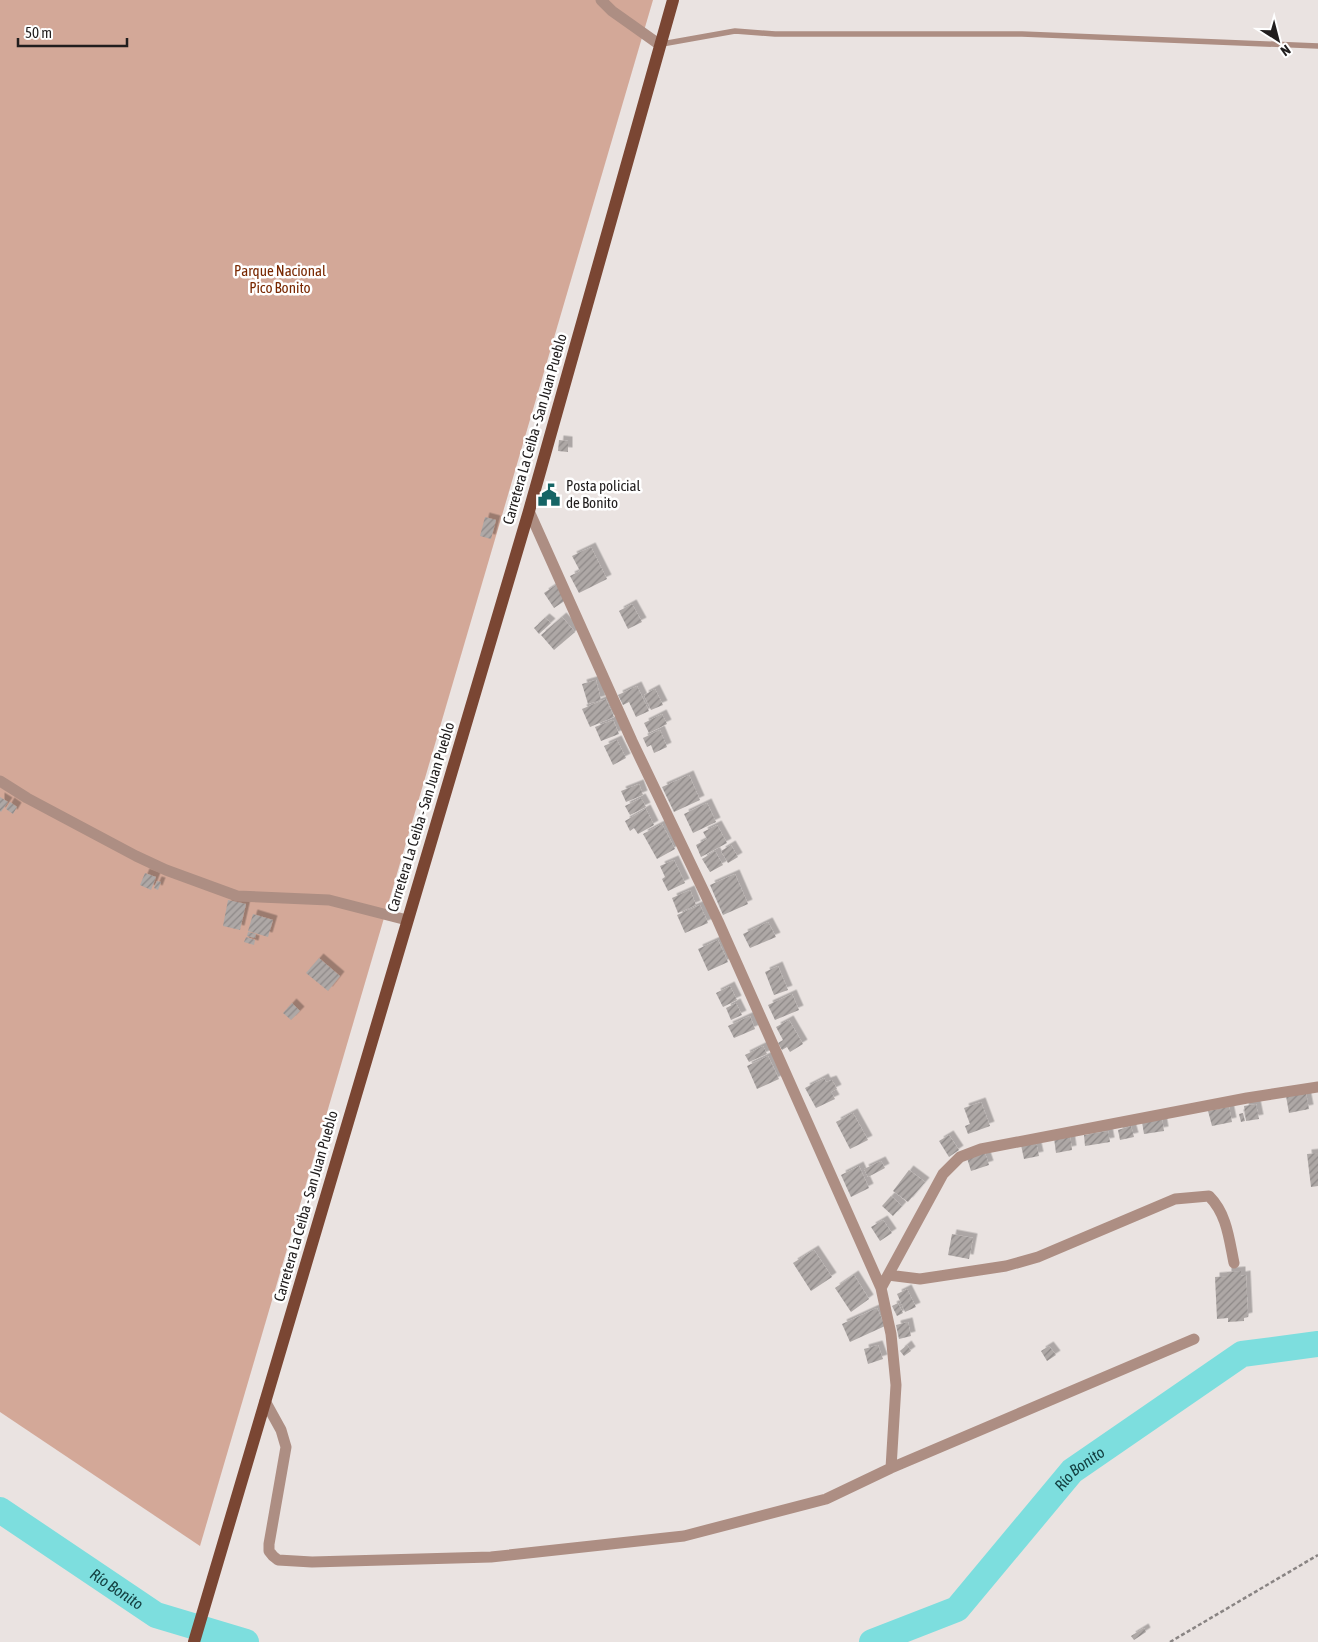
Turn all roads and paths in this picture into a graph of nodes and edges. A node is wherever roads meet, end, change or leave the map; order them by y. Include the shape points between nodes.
1 (601, 0) edge
2 (673, 0) edge
3 (660, 44) junction
4 (1318, 46) edge
5 (529, 511) junction
6 (0, 781) edge
7 (407, 920) junction
8 (1318, 1087) edge
9 (1234, 1263) dead end
10 (888, 1275) junction
11 (881, 1288) junction
12 (1194, 1339) dead end
13 (265, 1400) junction
14 (891, 1468) junction
15 (1318, 1555) edge
16 (194, 1642) edge
17 (1170, 1642) edge

1 - 3 street
2 - 3 main road, Carretera La Ceiba - San Juan Pueblo
3 - 4 lane via 735,31 775,34 1022,34
3 - 5 main road, Carretera La Ceiba - San Juan Pueblo
5 - 7 main road, Carretera La Ceiba - San Juan Pueblo
5 - 11 street via 632,741 718,921
6 - 7 street via 136,856 237,896 328,900
7 - 13 main road, Carretera La Ceiba - San Juan Pueblo
8 - 10 street via 1000,1146 960,1157 943,1174
9 - 10 street via 1225,1220 1217,1205 1208,1196 1192,1196 1175,1199 1038,1257 1006,1266 920,1279
10 - 11 street
11 - 14 street via 891,1334 896,1385
12 - 14 street
13 - 14 street via 282,1430 286,1447 269,1544 269,1551 278,1560 491,1557 684,1536 826,1499
13 - 16 main road, Carretera La Ceiba - San Juan Pueblo
15 - 17 path

